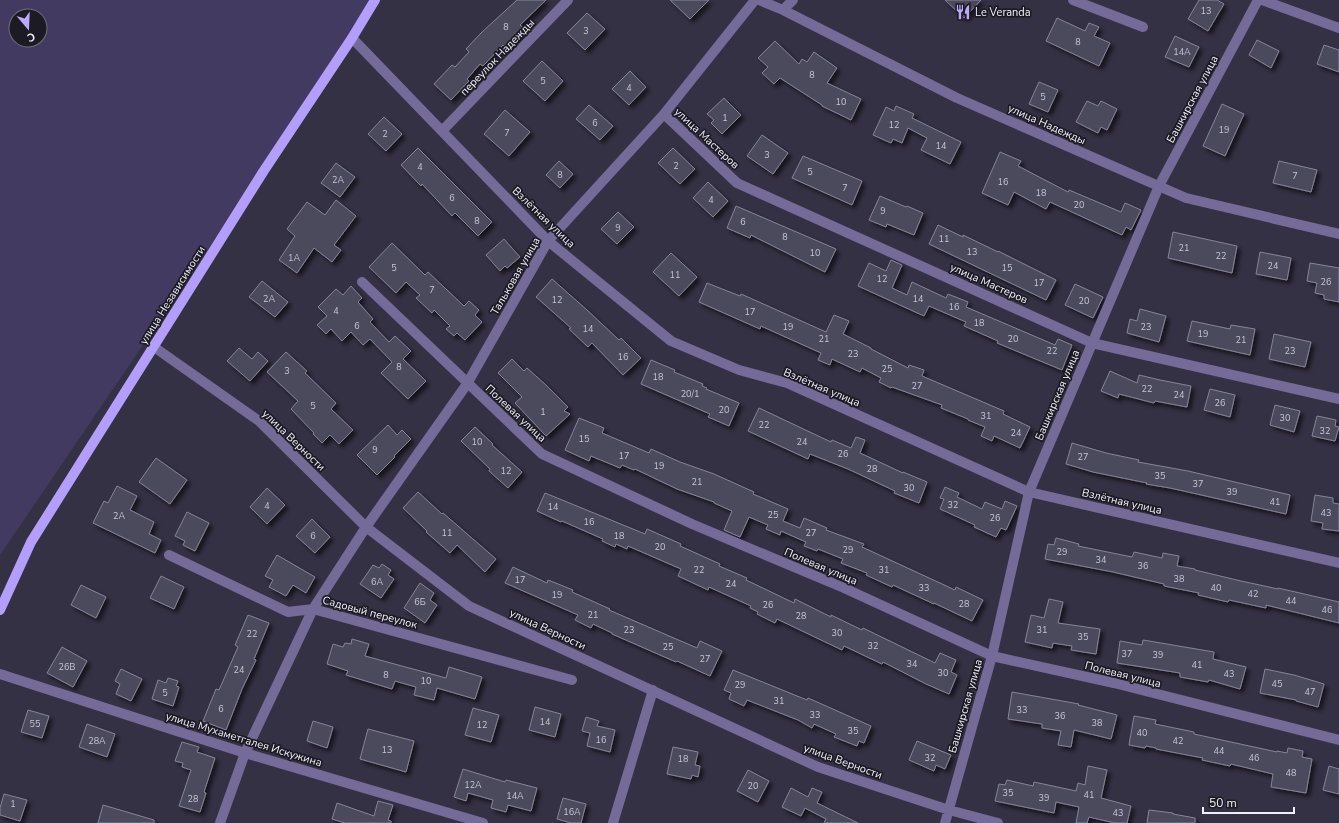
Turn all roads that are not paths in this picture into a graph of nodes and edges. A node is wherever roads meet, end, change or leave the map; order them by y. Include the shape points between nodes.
1 (375, 0) edge
2 (568, 0) edge
3 (755, 0) edge
4 (759, 0) edge
5 (793, 0) edge
6 (1073, 0) edge
7 (1258, 0) edge
8 (1262, 0) edge
9 (783, 10) junction
10 (1143, 27) dead end
11 (1339, 28) edge
12 (352, 38) junction
13 (664, 114) junction
14 (442, 131) junction
15 (1159, 186) junction
16 (1339, 234) edge
17 (548, 241) junction
18 (362, 282) dead end
19 (1092, 343) junction
20 (154, 347) junction
21 (467, 384) junction
22 (1339, 399) edge
23 (1029, 492) junction
24 (366, 527) junction
25 (170, 555) dead end
26 (1339, 563) edge
27 (313, 609) junction
28 (0, 610) edge
29 (992, 656) junction
30 (0, 674) edge
31 (572, 680) dead end
32 (653, 690) junction
33 (1339, 740) edge
34 (246, 753) junction
35 (949, 810) junction
36 (220, 823) edge
37 (483, 823) edge
38 (613, 823) edge
39 (945, 823) edge
40 (998, 823) edge

1 - 12 main road, улица Независимости
2 - 14 street, переулок Надежды
3 - 13 street, Тальковая улица
4 - 9 street, улица Надежды
5 - 9 street
6 - 10 street
7 - 15 street, Башкирская улица
8 - 11 street
9 - 15 street, улица Надежды via 957,98
12 - 14 street, Взлётная улица
12 - 20 main road, улица Независимости via 263,172
13 - 17 street, Тальковая улица
13 - 19 street, улица Мастеров via 737,183
14 - 17 street, Взлётная улица
15 - 16 street, улица Надежды via 1186,198
15 - 19 street, Башкирская улица
17 - 21 street, Тальковая улица
17 - 23 street, Взлётная улица via 671,341 739,370 787,383
18 - 21 street, Полевая улица
19 - 22 street, улица Мастеров
19 - 23 street, Башкирская улица
20 - 24 street, улица Верности via 259,421
20 - 28 main road, улица Независимости via 31,542
21 - 24 street, Тальковая улица
21 - 29 street, Полевая улица via 542,454 692,524 844,588
23 - 26 street, Взлётная улица
23 - 29 street, Башкирская улица
24 - 27 street, Тальковая улица
24 - 32 street, улица Верности via 469,606
25 - 27 street, Садовый переулок via 288,612
27 - 31 street, Садовый переулок
27 - 34 street, Тальковая улица
29 - 33 street, Полевая улица via 1121,685
29 - 35 street, Башкирская улица
30 - 34 street, улица Мухаметгалея Искужина
32 - 35 street, улица Верности via 818,767
32 - 38 street
34 - 36 street, Тальковая улица
34 - 37 street, улица Мухаметгалея Искужина
35 - 39 street, Башкирская улица
35 - 40 street, улица Верности

